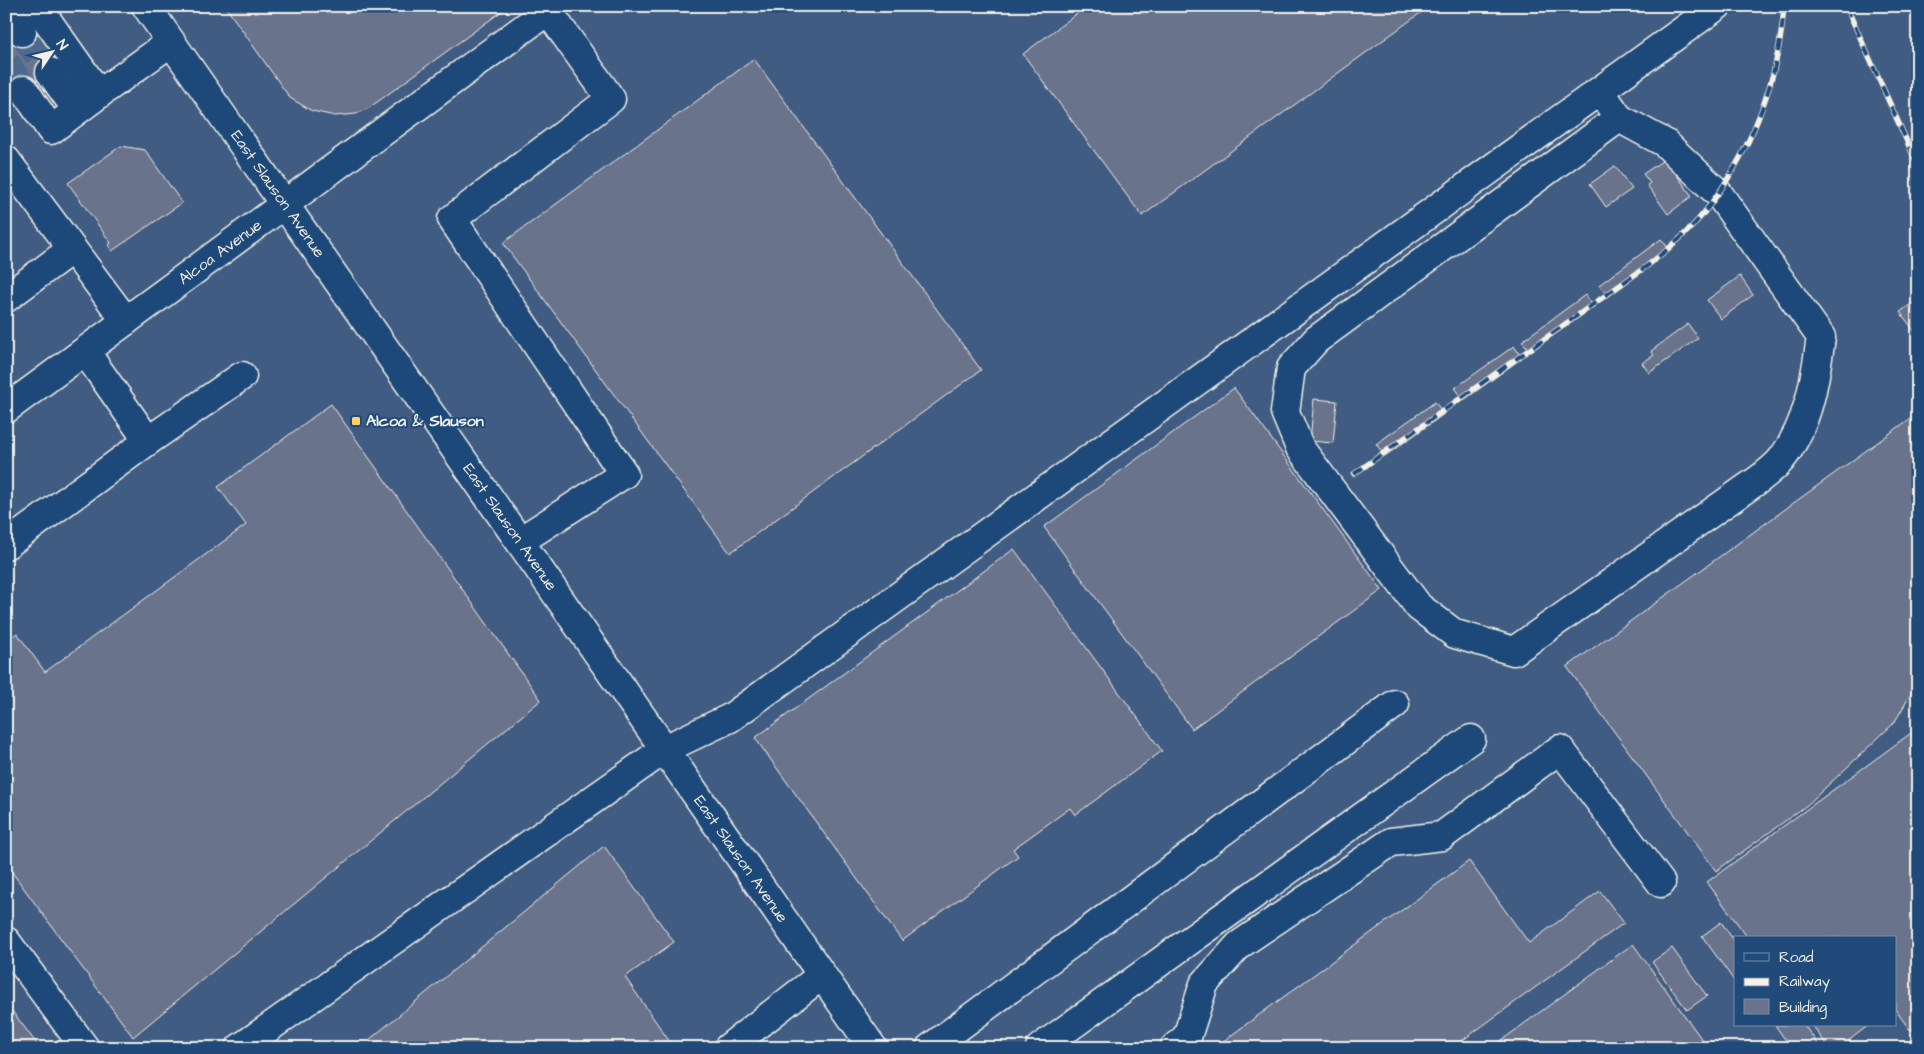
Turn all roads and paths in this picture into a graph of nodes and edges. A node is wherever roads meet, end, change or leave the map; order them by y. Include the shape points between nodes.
1 (37, 6) edge
2 (146, 6) edge
3 (1717, 6) edge
4 (551, 8) edge
5 (6, 9) edge
6 (22, 32) tunnel mouth
7 (171, 42) junction
8 (50, 72) tunnel mouth
9 (24, 90) tunnel mouth
10 (1600, 91) junction
11 (99, 94) junction
12 (77, 110) junction
13 (1619, 118) junction
14 (6, 160) edge
15 (286, 204) junction
16 (72, 249) junction
17 (6, 298) edge
18 (126, 321) junction
19 (85, 351) junction
20 (242, 376) dead end
21 (6, 409) edge
22 (148, 442) junction
23 (520, 541) junction
24 (6, 545) edge
25 (1396, 704) dead end
26 (1471, 740) dead end
27 (665, 749) junction
28 (1661, 883) dead end
29 (6, 940) edge
30 (822, 975) junction
31 (85, 1048) edge
32 (240, 1048) edge
33 (728, 1048) edge
34 (873, 1048) edge
35 (930, 1048) edge
36 (1040, 1048) edge
37 (1174, 1048) edge

1 - 11 main road
2 - 7 main road, East Slauson Avenue
3 - 10 main road
4 - 15 main road, Alcoa Avenue
4 - 23 main road via 611,99 452,219 624,474
5 - 6 main road
7 - 11 main road
7 - 15 main road, East Slauson Avenue
8 - 12 main road
9 - 12 main road via 51,130
10 - 13 main road
10 - 27 main road via 730,718
11 - 12 main road
13 - 13 main road via 1665,143 1718,193 1821,336 1814,388 1801,427 1781,460 1758,480 1514,651 1455,634 1419,607 1300,448 1285,412 1291,368 1316,340
14 - 16 main road
15 - 18 main road, Alcoa Avenue
15 - 23 main road, East Slauson Avenue
16 - 17 main road
16 - 18 main road
18 - 19 main road, Alcoa Avenue
19 - 21 main road, Alcoa Avenue
19 - 22 main road
20 - 22 main road
22 - 24 main road
23 - 27 main road, East Slauson Avenue
25 - 35 main road
26 - 36 main road
27 - 30 main road, East Slauson Avenue
27 - 32 main road
28 - 37 main road via 1560,749 1442,836 1391,842 1239,945 1204,984 1187,1037
29 - 31 main road
30 - 33 main road
30 - 34 main road, East Slauson Avenue

